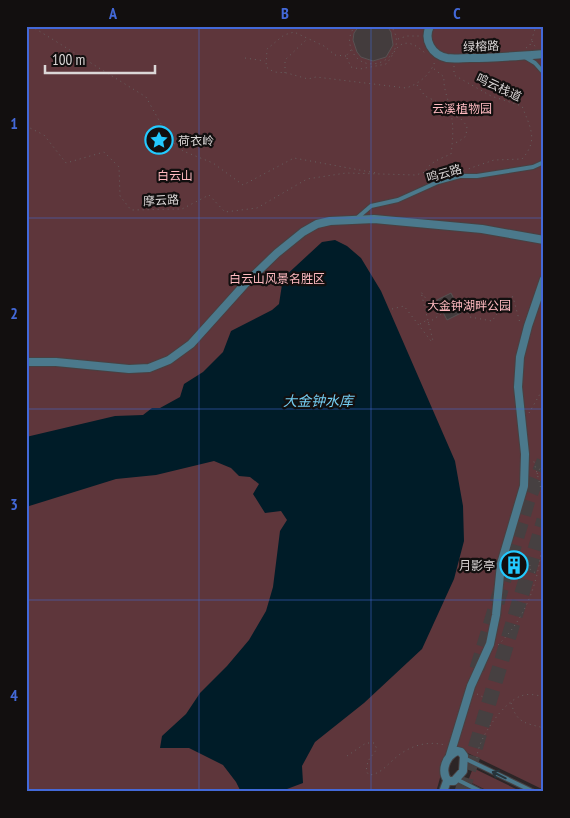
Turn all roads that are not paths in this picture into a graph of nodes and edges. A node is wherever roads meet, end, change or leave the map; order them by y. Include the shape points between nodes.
1 (430, 26) edge
2 (544, 54) edge
3 (521, 55) junction
4 (544, 73) edge
5 (544, 162) edge
6 (355, 220) junction
7 (544, 240) edge
8 (544, 279) edge
9 (26, 362) edge
10 (451, 751) junction
11 (464, 758) junction
12 (456, 779) junction
13 (447, 780) junction
14 (443, 792) edge
15 (482, 792) edge
16 (534, 792) edge

1 - 3 street, 绿榕路 via 427,40 435,53 454,58
2 - 3 street, 绿榕路
3 - 4 lane
5 - 6 lane, 鸣云路 via 533,167 438,182 398,200 370,206
6 - 7 street via 482,229
6 - 9 street via 330,221 303,232 245,284 191,344 156,366 128,369
8 - 10 street via 520,357 518,387 525,454 524,486 501,564 490,644 471,686
10 - 11 street via 460,752
10 - 13 street via 444,770
11 - 12 street via 463,771
16 -> 11 lane
12 - 13 street via 452,782
12 - 15 lane
13 - 14 street

